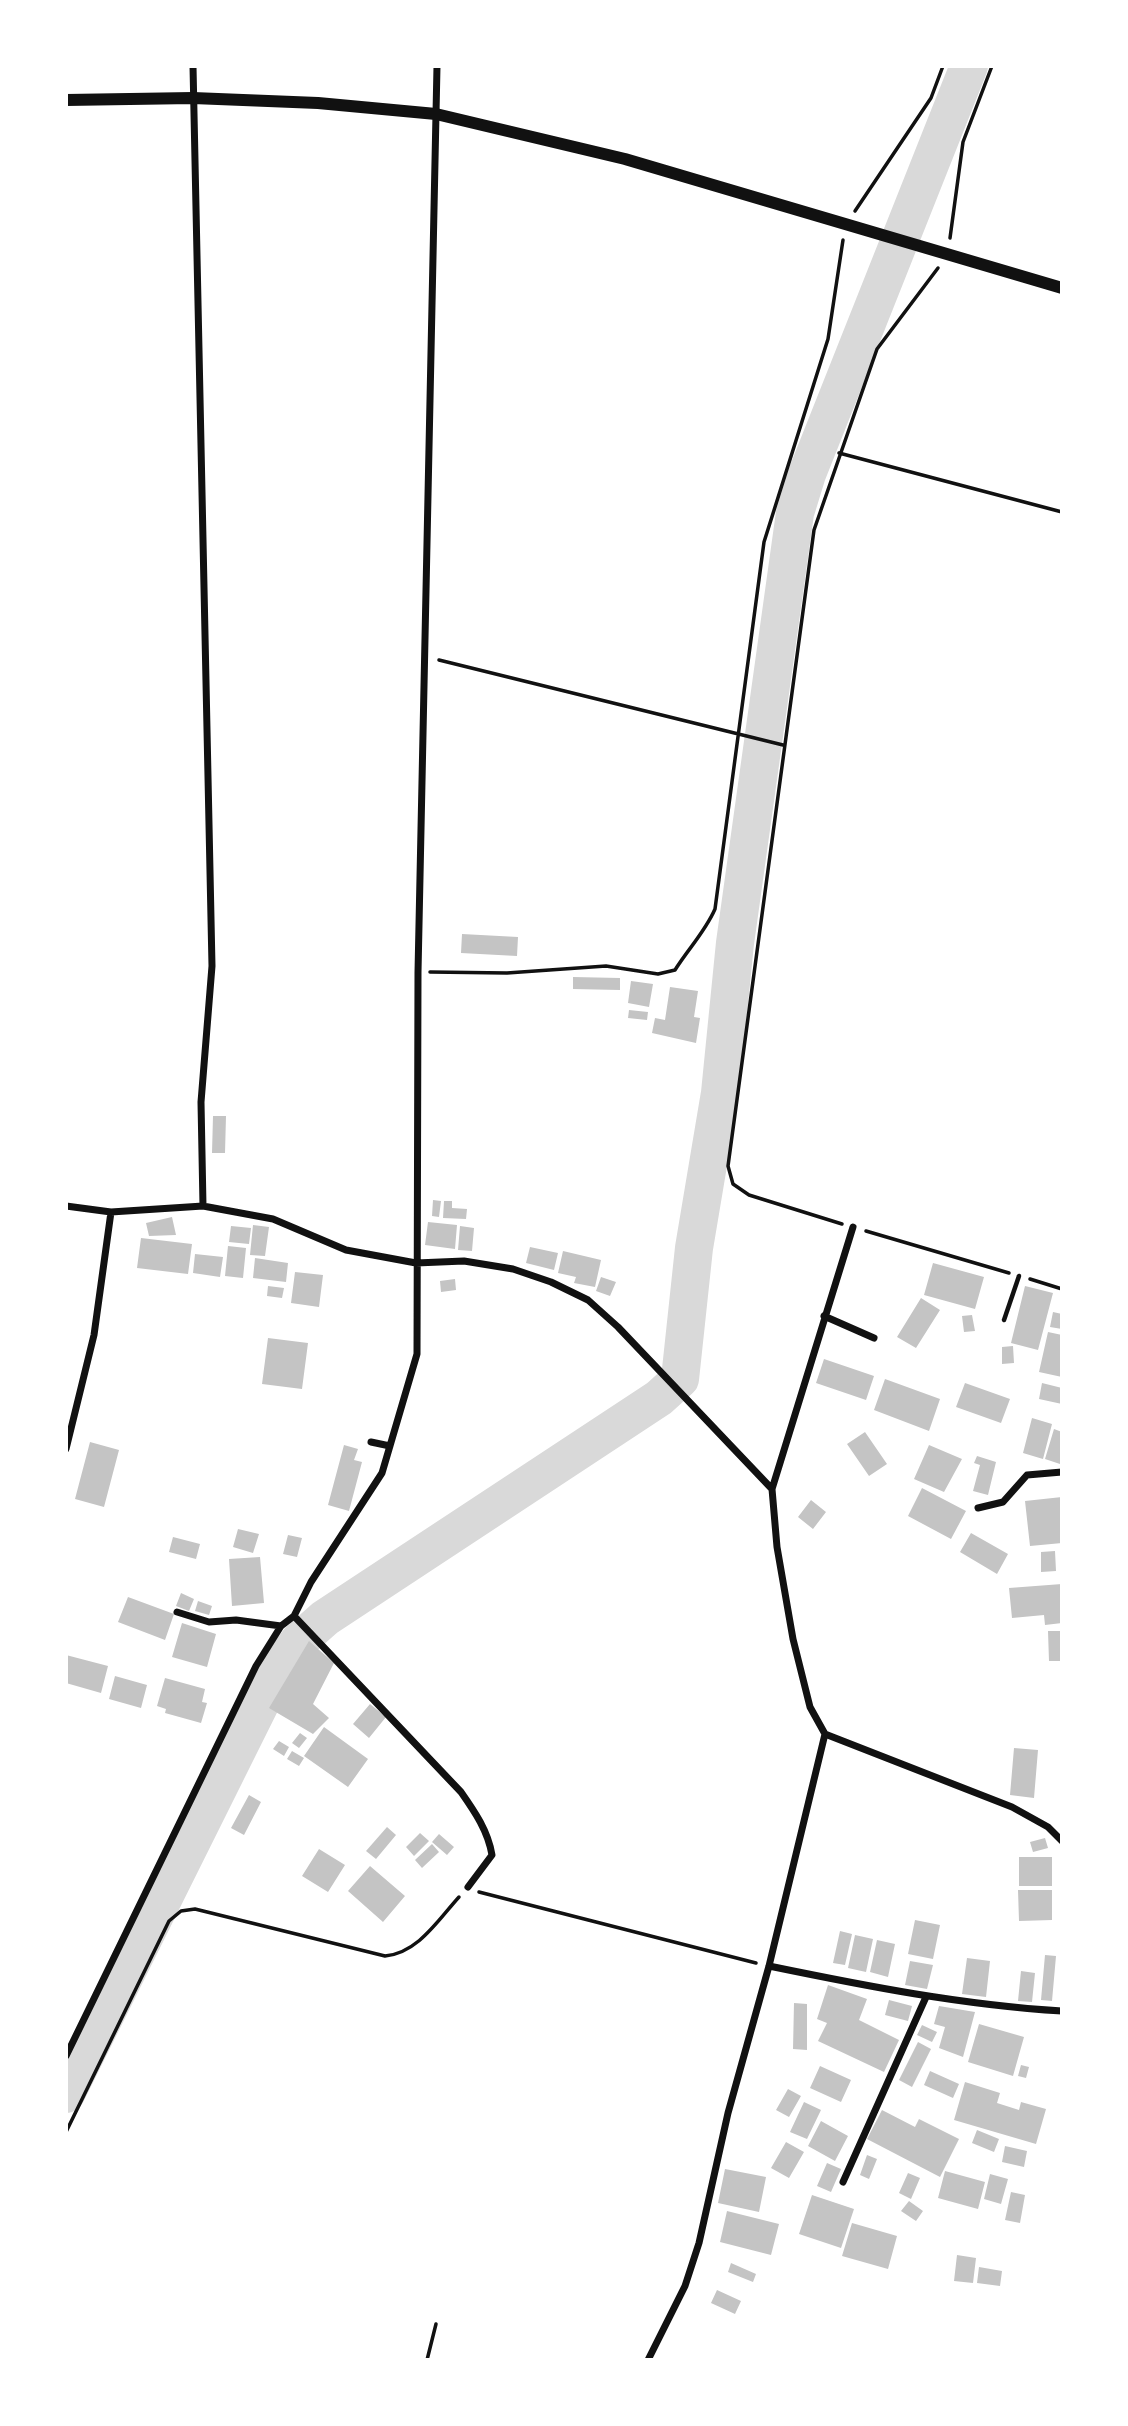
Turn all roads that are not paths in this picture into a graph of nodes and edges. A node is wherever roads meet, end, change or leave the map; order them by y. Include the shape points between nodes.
1 (193, 66) edge
2 (437, 66) edge
3 (194, 98) junction
4 (66, 100) edge
5 (436, 114) junction
6 (1062, 288) edge
7 (66, 1206) edge
8 (203, 1206) junction
9 (111, 1212) junction
10 (853, 1227) road end
11 (416, 1263) junction
12 (1018, 1276) road end
13 (824, 1316) junction
14 (1004, 1320) dead end
15 (874, 1338) dead end
16 (371, 1442) dead end
17 (390, 1446) junction
18 (66, 1449) edge
19 (1062, 1472) edge
20 (772, 1489) junction
21 (978, 1508) dead end
22 (177, 1612) dead end
23 (294, 1616) junction
24 (281, 1626) junction
25 (825, 1734) junction
26 (1062, 1841) edge
27 (468, 1887) road end
28 (769, 1966) junction
29 (926, 1997) junction
30 (1062, 2011) edge
31 (66, 2056) edge
32 (843, 2182) dead end
33 (648, 2360) edge

1 - 3 street
2 - 5 street
3 - 4 street
3 - 5 street
3 - 8 street via 212,966 201,1102
5 - 6 street via 625,159
5 - 11 street via 423,657
7 - 9 street
8 - 9 street
8 - 11 street via 273,1219 346,1250
9 - 18 street via 94,1335
10 - 13 street
11 - 17 street via 417,1354
11 - 20 street via 464,1261 513,1269 588,1300
12 - 14 lane
13 - 15 street
13 - 20 street
16 - 17 street
17 - 23 street via 382,1473
19 - 21 street via 1027,1475 1003,1502
20 - 25 street via 793,1639 810,1707
22 - 24 street via 209,1622
23 - 24 street
23 - 27 street via 474,1810 489,1838 492,1856
24 - 31 street via 256,1666
25 - 26 street via 1012,1807 1048,1827
25 - 28 street
28 - 29 street
28 - 33 street via 728,2113 699,2243 685,2286
29 - 30 street
29 - 32 street

